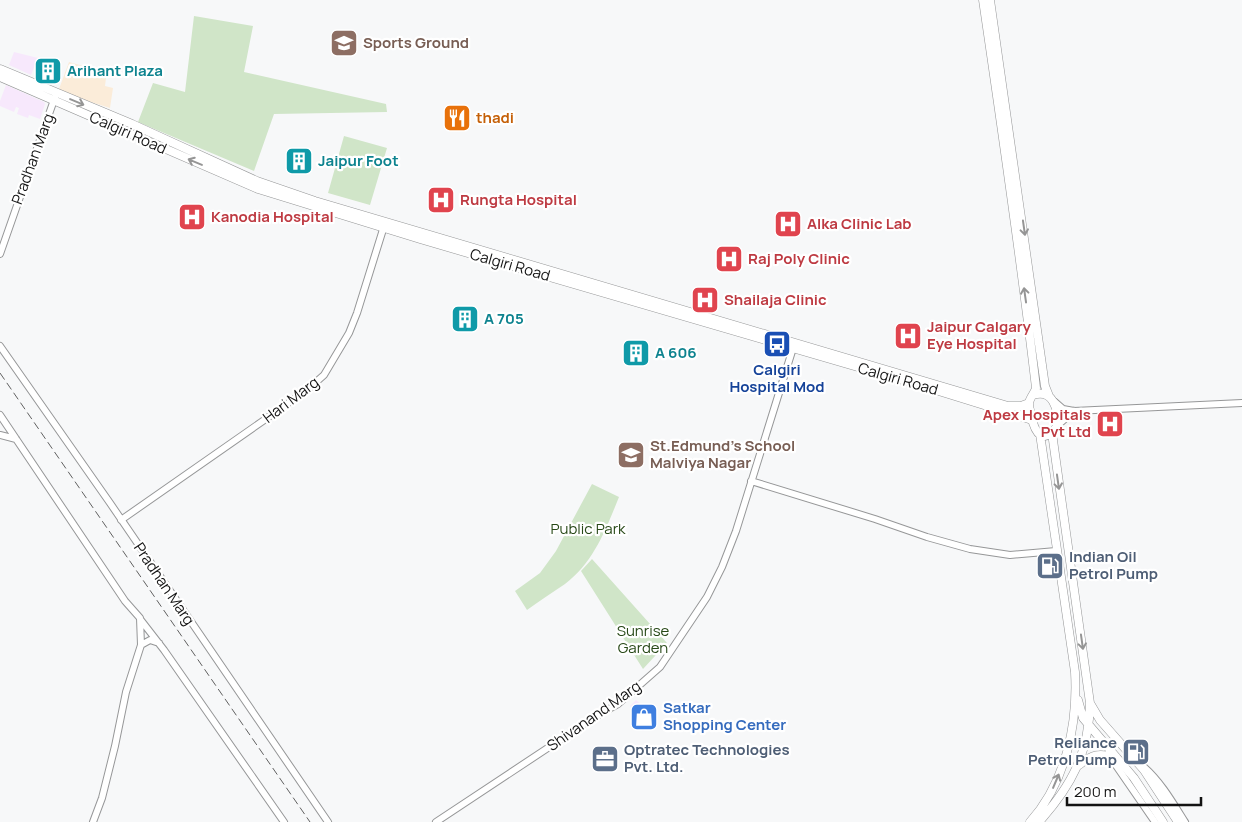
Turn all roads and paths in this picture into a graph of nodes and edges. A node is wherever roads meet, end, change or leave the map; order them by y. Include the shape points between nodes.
1 (983, 0) edge
2 (990, 0) edge
3 (0, 69) edge
4 (998, 76) junction
5 (0, 77) edge
6 (24, 83) junction
7 (55, 97) junction
8 (385, 225) junction
9 (0, 254) edge
10 (0, 346) edge
11 (793, 348) junction
12 (1033, 395) junction
13 (1049, 396) junction
14 (1055, 402) junction
15 (1029, 403) junction
16 (1242, 403) edge
17 (1074, 411) junction
18 (0, 415) edge
19 (1032, 420) junction
20 (1058, 425) junction
21 (1052, 433) junction
22 (1040, 434) junction
23 (0, 435) edge
24 (16, 439) junction
25 (751, 481) junction
26 (121, 520) junction
27 (1056, 551) junction
28 (140, 618) junction
29 (160, 644) junction
30 (141, 645) junction
31 (1076, 690) junction
32 (1090, 703) junction
33 (1087, 719) junction
34 (1100, 720) junction
35 (1073, 726) junction
36 (1117, 758) junction
37 (1078, 766) junction
38 (1142, 767) junction
39 (1134, 778) junction
40 (93, 822) edge
41 (284, 822) edge
42 (328, 822) edge
43 (436, 822) edge
44 (1030, 822) edge
45 (1039, 822) edge
46 (1155, 822) edge
47 (1163, 822) edge
48 (1178, 822) edge
49 (1185, 822) edge

1 - 4 main road
2 - 4 main road
3 - 6 main road, Calgiri Road
12 -> 4 main road via 1036,388
4 -> 13 main road
5 - 6 main road, Calgiri Road
6 - 7 main road, Calgiri Road
7 - 8 main road, Calgiri Road via 258,189
7 - 9 street, Pradhan Marg
8 - 11 main road, Calgiri Road
8 - 15 main road, Calgiri Road via 1008,406
8 - 26 street, Hari Marg via 349,334 324,375
10 - 26 street, Pradhan Marg
11 - 19 main road, Calgiri Road
11 - 25 street, Shivanand Marg
12 - 13 main road via 1043,393
12 - 15 main road
13 - 14 main road
14 - 17 street via 1063,409
14 - 20 main road
15 - 19 main road
16 - 17 street
17 - 20 street
18 - 24 street
19 - 22 main road via 1034,430
20 - 21 main road
21 - 22 main road
21 -> 32 main road
22 - 27 main road
23 - 24 street
24 - 28 street via 125,601
25 - 27 street via 970,549 1010,555
25 - 43 street, Shivanand Marg via 722,567 707,597 660,667 618,704
26 - 42 street, Pradhan Marg
27 - 31 main road
28 - 29 street
28 - 30 street
29 - 30 street via 150,640
29 - 41 street
30 - 40 street
31 - 33 main road
31 - 35 main road
32 - 33 main road
32 - 34 main road
33 - 34 main road
33 - 35 main road
33 - 36 main road
33 - 37 main road via 1086,743
34 - 38 main road
44 -> 35 main road via 1055,784
36 - 37 main road via 1096,754
36 - 39 main road
36 - 46 street via 1115,764
37 - 45 main road via 1065,790
38 - 39 main road
38 - 48 main road
38 - 49 street via 1151,773
39 - 47 main road

